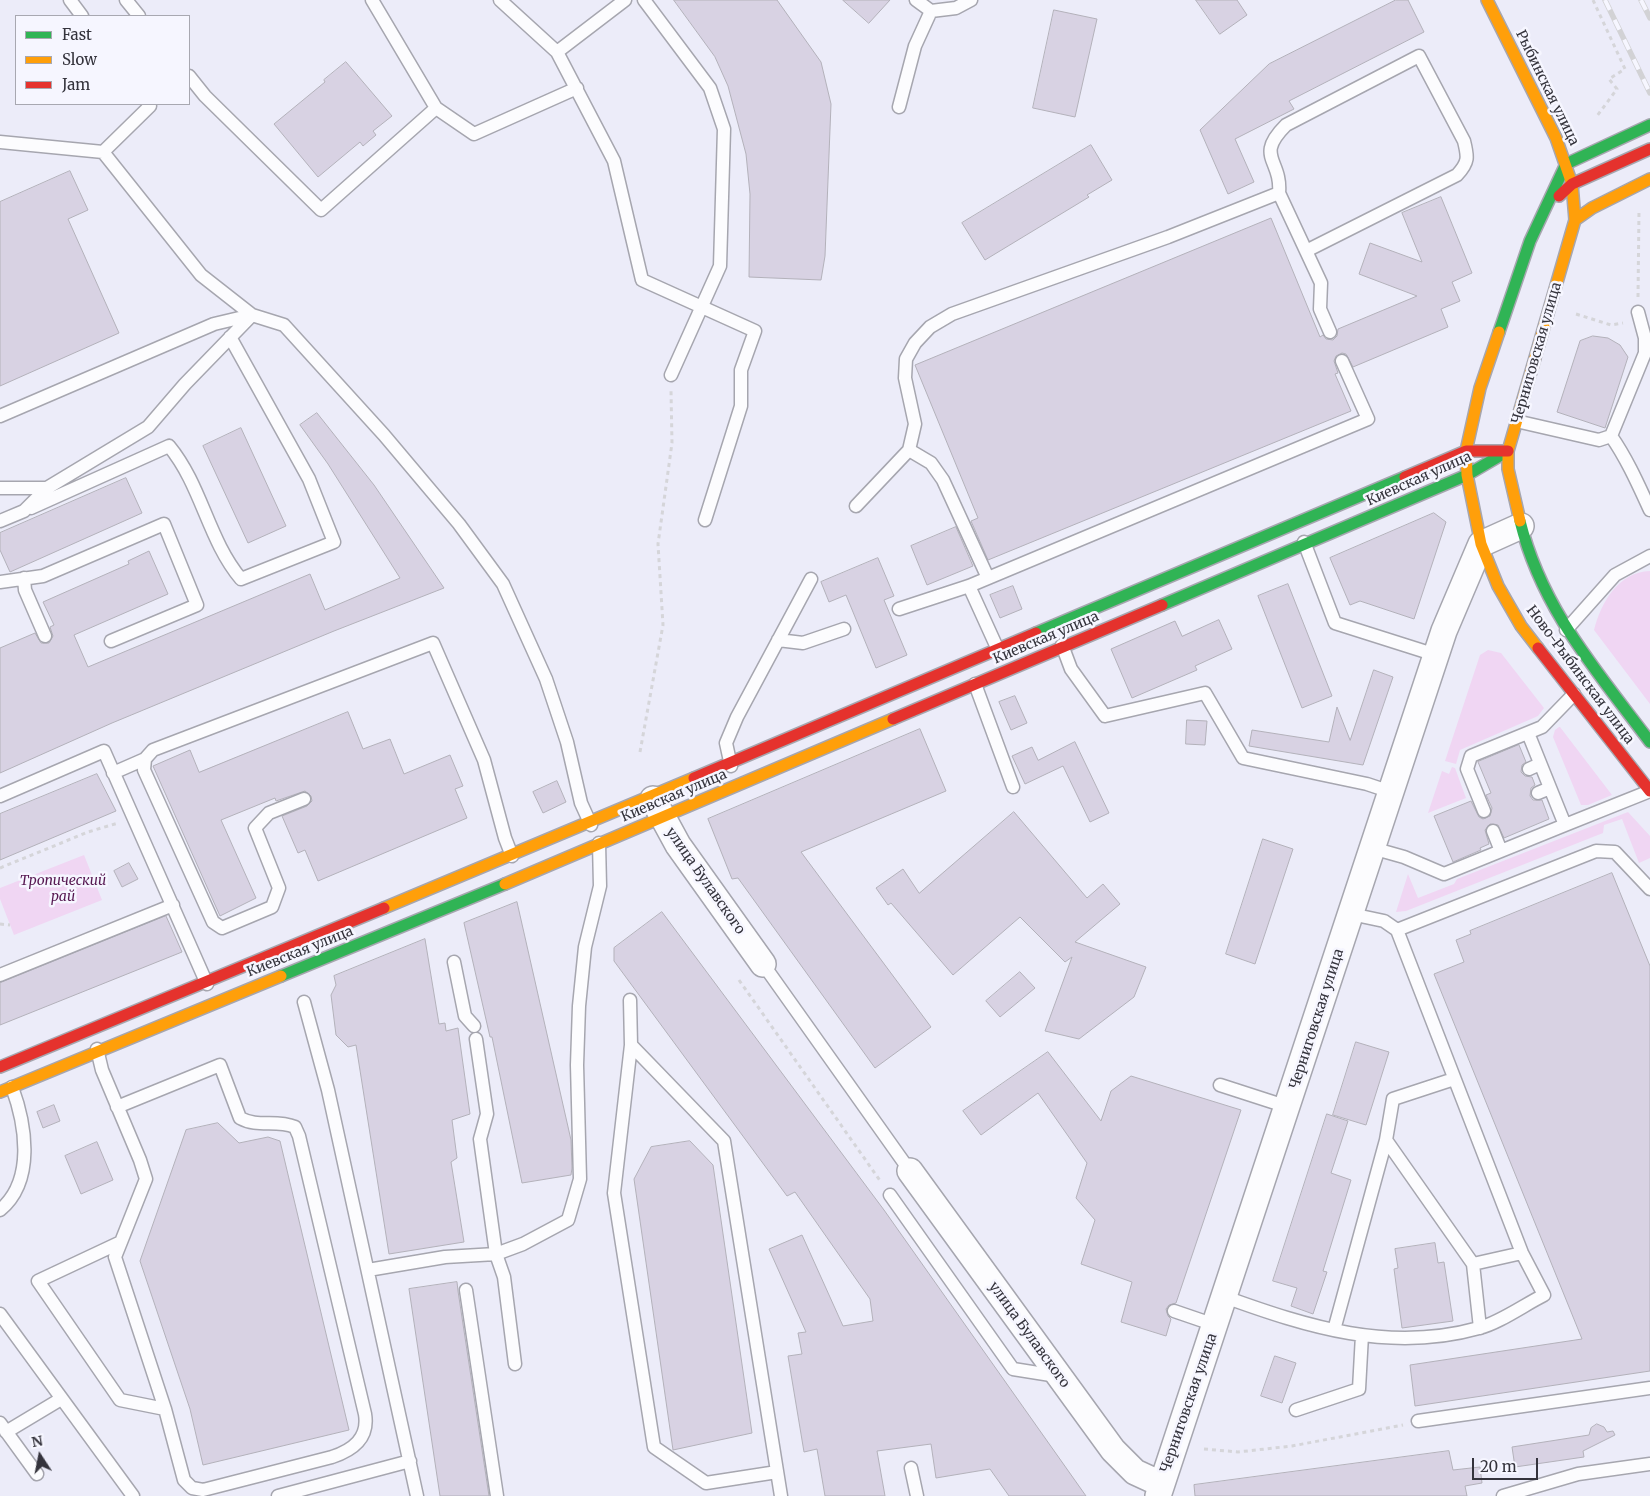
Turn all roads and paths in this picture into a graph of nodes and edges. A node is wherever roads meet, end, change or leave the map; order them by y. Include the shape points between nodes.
1 (70, 0) edge
2 (126, 0) edge
3 (372, 0) edge
4 (500, 0) edge
5 (625, 0) edge
6 (644, 0) edge
7 (916, 0) edge
8 (971, 0) edge
9 (1487, 0) edge
10 (1592, 0) edge
11 (931, 11) junction
12 (81, 15) edge
13 (139, 15) edge
14 (557, 52) junction
15 (190, 77) edge
16 (577, 88) junction
17 (149, 105) edge
18 (899, 107) dead end
19 (436, 108) junction
20 (1597, 116) dead end
21 (1650, 125) edge
22 (0, 142) edge
23 (1650, 149) edge
24 (103, 152) junction
25 (1566, 164) junction
26 (1650, 179) edge
27 (1572, 184) junction
28 (1279, 193) junction
29 (1547, 206) junction
30 (1639, 209) dead end
31 (1575, 220) junction
32 (1306, 251) junction
33 (702, 307) junction
34 (1576, 314) dead end
35 (252, 315) junction
36 (1640, 317) junction
37 (1330, 332) dead end
38 (230, 337) junction
39 (1342, 361) dead end
40 (671, 375) joint
41 (0, 416) edge
42 (1516, 421) junction
43 (1612, 436) junction
44 (909, 450) junction
45 (1466, 451) junction
46 (1508, 451) junction
47 (1468, 476) junction
48 (0, 488) edge
49 (46, 488) junction
50 (856, 506) dead end
51 (1650, 510) edge
52 (24, 511) junction
53 (705, 520) dead end
54 (0, 521) edge
55 (1297, 523) junction
56 (1521, 526) junction
57 (1305, 544) junction
58 (1481, 544) junction
59 (1650, 556) edge
60 (24, 578) junction
61 (988, 578) junction
62 (810, 579) dead end
63 (0, 582) edge
64 (969, 586) junction
65 (899, 609) dead end
66 (1054, 626) junction
67 (844, 629) dead end
68 (1566, 630) junction
69 (45, 636) dead end
70 (778, 640) junction
71 (111, 641) dead end
72 (1063, 647) junction
73 (998, 649) junction
74 (1436, 655) junction
75 (1007, 670) junction
76 (975, 684) junction
77 (1574, 694) junction
78 (1528, 733) junction
79 (1650, 742) edge
80 (640, 752) dead end
81 (145, 759) junction
82 (730, 763) junction
83 (113, 773) junction
84 (739, 785) junction
85 (1488, 785) dead end
86 (1014, 787) dead end
87 (1476, 790) junction
88 (1650, 791) edge
89 (1391, 792) junction
90 (0, 796) edge
91 (304, 799) dead end
92 (656, 807) junction
93 (1484, 811) dead end
94 (134, 820) junction
95 (590, 822) junction
96 (1565, 825) junction
97 (1493, 831) dead end
98 (599, 844) junction
99 (1372, 848) junction
100 (1501, 851) junction
101 (512, 855) junction
102 (0, 868) edge
103 (521, 876) junction
104 (1650, 889) edge
105 (173, 905) junction
106 (1351, 914) junction
107 (0, 924) edge
108 (10, 925) dead end
109 (1397, 930) junction
110 (454, 962) dead end
111 (763, 964) joint
112 (0, 975) edge
113 (738, 980) dead end
114 (206, 982) junction
115 (630, 1000) dead end
116 (304, 1002) dead end
117 (214, 1003) junction
118 (89, 1030) junction
119 (631, 1045) junction
120 (98, 1052) junction
121 (0, 1067) edge
122 (1454, 1079) junction
123 (1220, 1085) dead end
124 (6, 1090) edge
125 (118, 1107) junction
126 (1288, 1107) junction
127 (1386, 1140) junction
128 (910, 1171) joint
129 (890, 1195) joint
130 (0, 1210) edge
131 (121, 1242) junction
132 (1522, 1253) junction
133 (496, 1254) junction
134 (1473, 1264) junction
135 (368, 1270) junction
136 (466, 1290) dead end
137 (1225, 1297) junction
138 (1174, 1311) dead end
139 (0, 1314) edge
140 (1216, 1325) junction
141 (1480, 1328) junction
142 (1334, 1330) junction
143 (1362, 1335) junction
144 (515, 1364) dead end
145 (1060, 1377) junction
146 (1650, 1388) edge
147 (61, 1399) junction
148 (165, 1409) junction
149 (1296, 1410) dead end
150 (1418, 1421) joint
151 (3, 1427) edge
152 (1204, 1449) dead end
153 (410, 1461) junction
154 (1650, 1464) edge
155 (911, 1468) dead end
156 (777, 1472) junction
157 (37, 1474) dead end
158 (1160, 1490) edge
159 (133, 1496) edge
160 (278, 1496) edge
161 (417, 1496) edge
162 (498, 1496) edge
163 (781, 1496) edge
164 (917, 1496) edge
165 (1503, 1496) edge

1 - 12 lane
2 - 13 lane
3 - 19 lane
4 - 14 lane
5 - 14 lane
6 - 33 lane via 710,88 724,128 720,266
7 - 11 lane
8 - 11 lane via 956,8
9 - 25 main road, Рыбинская улица via 1544,110
10 - 20 path via 1625,69 1610,79 1617,89
11 - 18 lane via 915,46
14 - 16 lane
15 - 19 lane via 321,210
16 - 19 lane via 474,134
16 - 33 lane via 614,161 642,280
17 - 24 lane
21 - 25 main road
22 - 24 lane
23 - 27 main road
24 - 35 lane via 201,275
25 - 27 main road, Рыбинская улица
25 - 29 main road
26 - 31 main road
27 - 29 main road
27 - 31 main road, Рыбинская улица
28 - 32 lane
28 - 32 lane via 1280,179 1270,155 1272,138 1286,125 1419,56 1464,141 1466,166 1457,175
28 - 44 lane via 1168,237 952,314 930,328 915,343 906,359 905,378 915,424
29 - 45 main road via 1530,241 1483,379
30 - 36 path
31 - 42 main road, Черниговская улица
32 - 37 lane via 1321,283 1320,309
33 - 40 lane
33 - 53 lane via 755,331 741,370 741,406
34 - 36 path via 1611,325
35 - 38 lane
35 - 41 lane via 214,324
35 - 95 lane via 284,324 453,517 502,584 546,679 568,742 581,803
36 - 43 lane via 1646,338 1645,353
38 - 49 lane via 148,427
38 - 52 lane via 309,479 334,542 241,579 228,564 184,464 169,446
39 - 61 lane via 1368,419
40 - 80 path via 672,443 658,544 663,625
42 - 43 lane via 1599,440
42 - 46 main road, Черниговская улица
43 - 51 lane via 1629,462 1635,482
44 - 50 lane
44 - 61 lane via 931,463 943,480
45 - 46 main road, Киевская улица
45 - 47 main road
45 - 55 main road, Киевская улица
46 - 47 main road, Киевская улица
46 - 56 main road, Черниговская улица via 1508,469
47 - 57 main road, Киевская улица
47 - 58 main road
48 - 49 lane
49 - 52 lane
52 - 54 lane
55 - 57 lane
55 - 66 main road, Киевская улица
56 - 58 street
56 - 68 main road, Ново-Рыбинская улица via 1537,576
57 - 72 main road, Киевская улица
57 - 74 lane via 1335,623
58 - 74 street, Черниговская улица
58 - 77 main road, Ново-Рыбинская улица via 1498,586 1521,626
59 - 68 lane via 1615,575
60 - 63 lane
60 - 69 lane via 25,590
60 - 71 lane via 43,576 164,524 197,605
61 - 64 lane
62 - 70 lane
64 - 65 lane
64 - 73 lane
66 - 72 lane
66 - 73 main road, Киевская улица
67 - 70 lane via 803,643
68 - 79 main road, Ново-Рыбинская улица
70 - 82 lane via 726,743
72 - 75 main road, Киевская улица
72 - 89 lane via 1072,669 1105,716 1205,693 1243,758
73 - 75 lane
73 - 82 main road, Киевская улица
74 - 89 street, Черниговская улица
75 - 76 main road, Киевская улица
76 - 84 main road, Киевская улица
76 - 86 lane
77 - 78 lane via 1542,727
77 - 88 main road, Ново-Рыбинская улица
78 - 87 lane via 1471,756 1467,769
78 - 96 lane via 1534,766
81 - 83 lane
81 - 91 lane via 144,770 196,886 213,922 222,928 272,907 279,888 255,828 269,813
81 - 101 lane via 153,750 433,643 484,760
82 - 84 lane
82 - 92 main road, Киевская улица
83 - 90 lane via 104,752
83 - 94 lane
84 - 92 main road, Киевская улица
85 - 87 lane
87 - 93 lane
88 - 96 lane
89 - 99 street, Черниговская улица
92 - 95 main road, Киевская улица
92 - 98 main road, Киевская улица
92 - 111 street, улица Булавского
94 - 102 path via 88,832
94 - 105 lane
95 - 98 lane
95 - 101 main road, Киевская улица
96 - 100 lane
97 - 100 lane
98 - 103 main road, Киевская улица
98 - 133 lane via 600,886 585,948 579,1006 580,1179 568,1220
99 - 100 lane via 1444,874
99 - 106 street, Черниговская улица
101 - 103 lane
101 - 114 main road, Киевская улица
103 - 117 main road, Киевская улица
104 - 109 lane via 1615,852 1596,850
105 - 112 lane
105 - 114 lane
106 - 109 lane via 1384,921
106 - 126 street, Черниговская улица
107 - 108 path
109 - 122 lane
110 - 133 lane via 464,1016 475,1032 487,1114 480,1139
111 - 128 lane
113 - 129 path
114 - 117 lane
114 - 118 main road, Киевская улица
115 - 119 lane
116 - 135 lane via 328,1090
117 - 120 main road, Киевская улица
118 - 120 lane
118 - 121 main road, Киевская улица
119 - 156 lane via 724,1141
119 - 156 lane via 614,1193 654,1447 706,1483
120 - 124 main road, Киевская улица
120 - 125 lane
122 - 127 lane via 1393,1098
122 - 132 lane
123 - 126 lane
124 - 130 lane via 23,1128 24,1149 16,1194
125 - 131 lane via 146,1180
125 - 148 lane via 220,1065 240,1118 256,1124 276,1122 295,1127 302,1145 367,1424 358,1443 349,1451 202,1490 192,1488 184,1480
126 - 137 street, Черниговская улица
127 - 134 lane
127 - 142 lane
128 - 145 street, улица Булавского
129 - 145 lane via 1013,1369
131 - 148 lane via 115,1257
131 - 148 lane via 38,1281 120,1400
132 - 134 lane
132 - 141 lane via 1544,1295
133 - 135 lane via 445,1257
133 - 144 lane via 504,1277
134 - 141 lane
135 - 153 lane
136 - 162 lane
137 - 140 street, Черниговская улица
137 - 142 lane via 1289,1320
138 - 140 lane
139 - 147 lane
140 - 158 street, Черниговская улица
141 - 143 lane via 1409,1340
142 - 143 lane
143 - 149 lane via 1359,1390
145 - 158 street, улица Булавского via 1113,1450
146 - 150 lane
147 - 151 lane
147 - 159 lane
150 - 152 path via 1292,1446 1231,1452
151 - 157 lane
153 - 160 lane
153 - 161 lane
154 - 165 lane via 1578,1474
155 - 164 lane
156 - 163 lane

